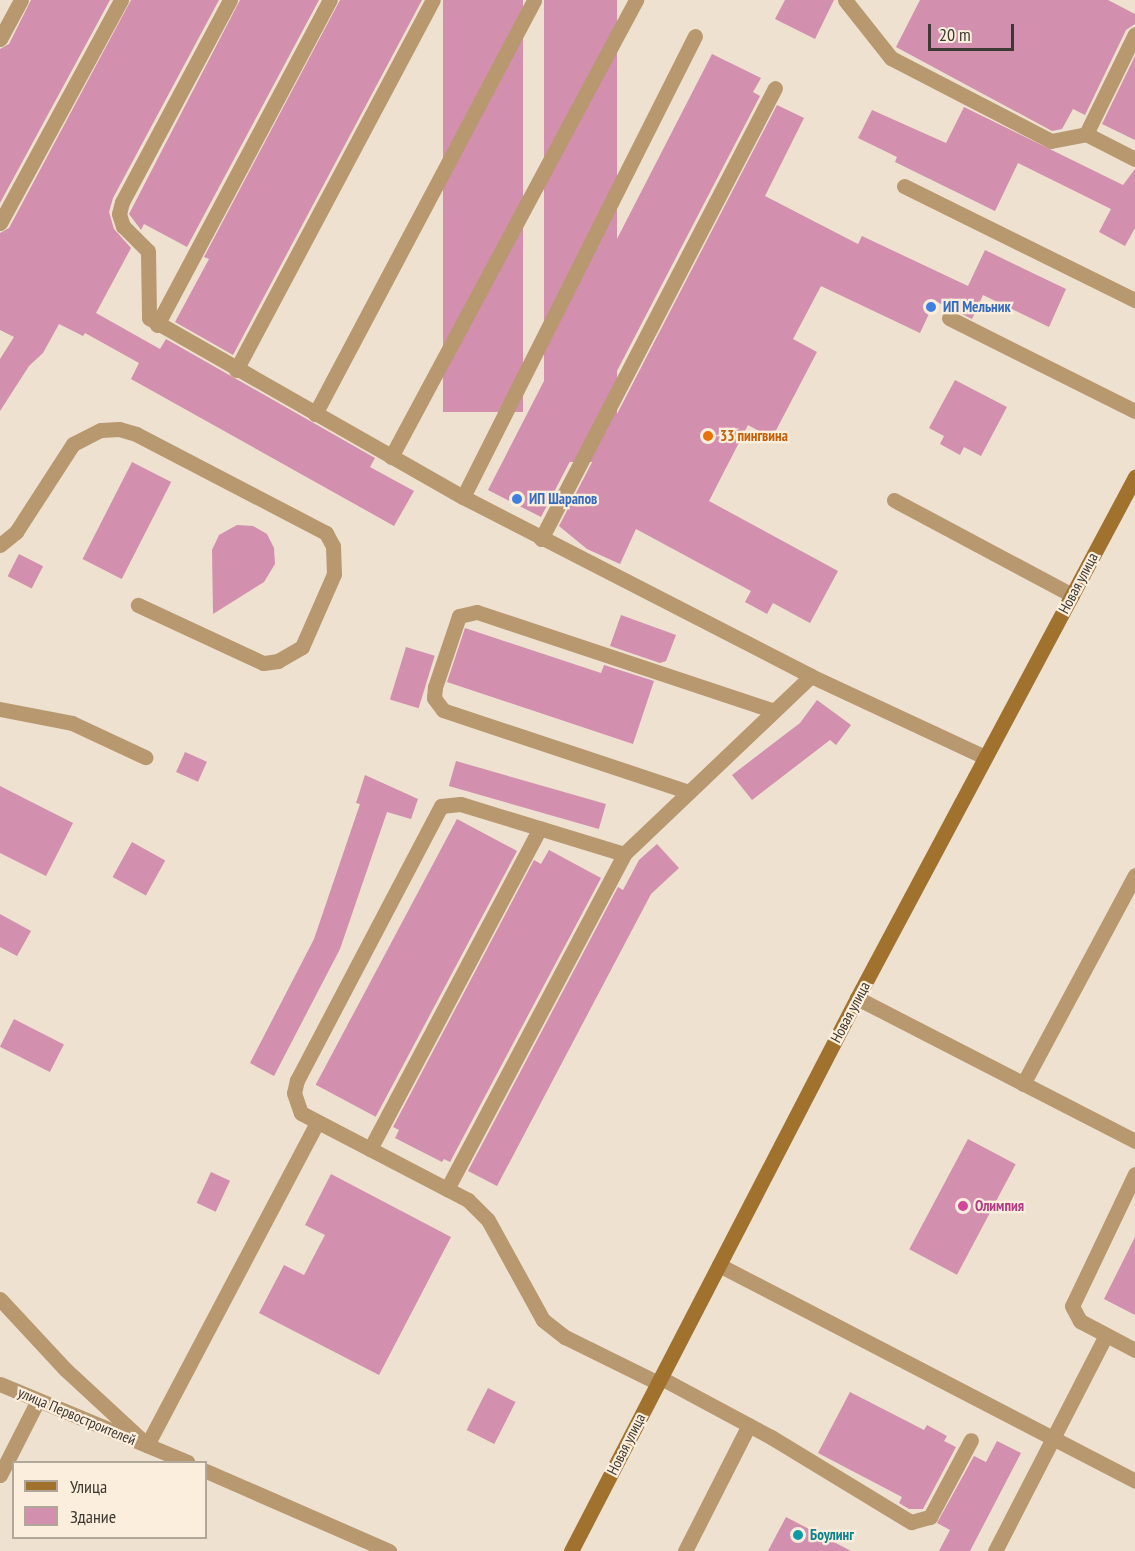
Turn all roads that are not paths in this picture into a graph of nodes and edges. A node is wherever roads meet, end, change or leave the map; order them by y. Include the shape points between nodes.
1 (21, 0) edge
2 (121, 0) edge
3 (230, 0) edge
4 (330, 0) edge
5 (433, 0) edge
6 (534, 0) edge
7 (636, 0) edge
8 (845, 0) edge
9 (1135, 34) edge
10 (695, 36) dead end
11 (0, 39) edge
12 (776, 88) dead end
13 (1086, 134) junction
14 (1135, 159) edge
15 (904, 186) dead end
16 (0, 223) edge
17 (1135, 300) edge
18 (949, 318) dead end
19 (157, 325) junction
20 (236, 370) junction
21 (1135, 411) edge
22 (315, 414) junction
23 (391, 457) junction
24 (1135, 477) edge
25 (463, 496) junction
26 (894, 500) dead end
27 (541, 539) junction
28 (0, 545) edge
29 (1072, 595) junction
30 (138, 605) dead end
31 (811, 676) junction
32 (0, 709) edge
33 (774, 711) junction
34 (145, 757) dead end
35 (985, 757) junction
36 (689, 792) junction
37 (540, 828) junction
38 (624, 854) junction
39 (1135, 875) edge
40 (857, 998) junction
41 (1023, 1084) junction
42 (317, 1122) junction
43 (1135, 1141) edge
44 (370, 1149) junction
45 (1135, 1174) edge
46 (447, 1189) junction
47 (719, 1265) junction
48 (0, 1299) edge
49 (1106, 1335) junction
50 (1135, 1350) edge
51 (659, 1381) junction
52 (0, 1384) edge
53 (38, 1400) junction
54 (749, 1425) junction
55 (1052, 1439) junction
56 (970, 1440) dead end
57 (147, 1445) junction
58 (185, 1461) edge
59 (207, 1471) edge
60 (0, 1475) edge
61 (1135, 1481) edge
62 (389, 1551) edge
63 (571, 1551) edge
64 (685, 1551) edge
65 (995, 1551) edge

1 - 11 street
2 - 16 street
3 - 19 street via 121,208 123,226 148,251 146,308
4 - 19 street
5 - 20 street
6 - 22 street
7 - 23 street
8 - 13 street via 891,58 1051,141
9 - 13 street
10 - 25 street
12 - 27 street
13 - 14 street
15 - 17 street
18 - 21 street
19 - 20 street
20 - 22 street
22 - 23 street
23 - 25 street
24 - 29 street, Новая улица
25 - 27 street
26 - 29 street
27 - 31 street
28 - 30 street via 16,532 73,444 101,430 119,429 136,434 326,533 333,546 334,574 302,647 278,661 263,663
29 - 35 street, Новая улица
31 - 33 street
31 - 35 street
32 - 34 street via 72,723
33 - 36 street
33 - 36 street via 477,612 459,616 435,687 434,698 443,710
35 - 40 street, Новая улица
36 - 38 street
37 - 38 street
37 - 42 street via 460,804 441,806 435,813 297,1080 296,1104 301,1113
37 - 44 street
38 - 46 street
39 - 41 street
40 - 41 street
40 - 47 street, Новая улица
41 - 43 street
42 - 44 street
42 - 57 street
44 - 46 street
45 - 49 street via 1072,1306 1080,1321
46 - 51 street via 468,1200 488,1220 543,1320 565,1337
47 - 51 street, Новая улица
47 - 55 street
48 - 57 street via 65,1369
49 - 50 street
49 - 55 street
51 - 54 street
51 - 63 street, Новая улица
52 - 53 street, улица Первостроителей
53 - 57 street, улица Первостроителей
53 - 60 street
54 - 56 street via 911,1522 930,1517
54 - 64 street
55 - 61 street
55 - 65 street
57 - 58 street, улица Первостроителей
59 - 62 street

